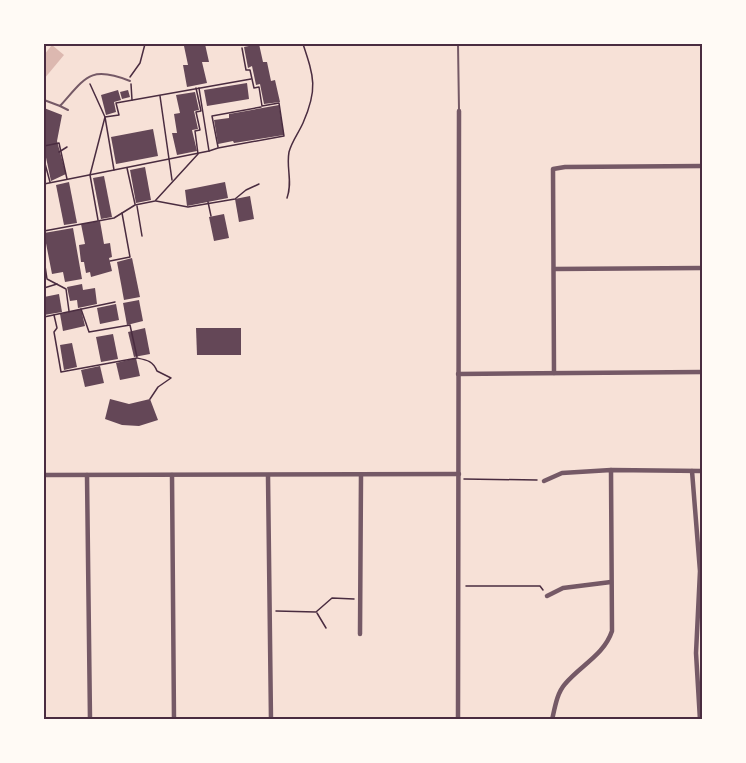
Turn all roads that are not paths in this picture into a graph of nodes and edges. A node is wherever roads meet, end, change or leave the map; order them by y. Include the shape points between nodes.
1 (458, 44) edge
2 (130, 81) road end
3 (44, 100) edge
4 (60, 106) junction
5 (68, 110) dead end
6 (459, 111) joint
7 (702, 166) edge
8 (702, 268) edge
9 (554, 269) junction
10 (702, 372) edge
11 (554, 373) junction
12 (458, 374) junction
13 (611, 470) junction
14 (692, 471) junction
15 (702, 471) edge
16 (459, 474) junction
17 (44, 475) edge
18 (87, 475) junction
19 (172, 475) junction
20 (361, 475) junction
21 (268, 476) junction
22 (544, 481) road end
23 (611, 582) junction
24 (547, 596) road end
25 (360, 634) dead end
26 (90, 720) edge
27 (174, 720) edge
28 (271, 720) edge
29 (458, 720) edge
30 (552, 720) edge
31 (700, 720) edge

1 - 6 lane
2 - 4 lane via 109,72 87,77
3 - 4 lane
4 - 5 lane
6 - 12 street
7 - 9 street via 553,169
8 - 9 street
9 - 11 street
10 - 11 street
11 - 12 street
12 - 16 street
13 - 14 street
13 - 22 street via 562,473
13 - 23 street
14 - 15 street
14 - 31 street via 700,571 696,653
16 - 20 street
16 - 29 street
17 - 18 street
18 - 19 street
18 - 26 street
19 - 21 street
19 - 27 street
20 - 21 street
20 - 25 street
21 - 28 street
23 - 24 street via 562,588
23 - 30 street via 612,631 608,643 564,684

